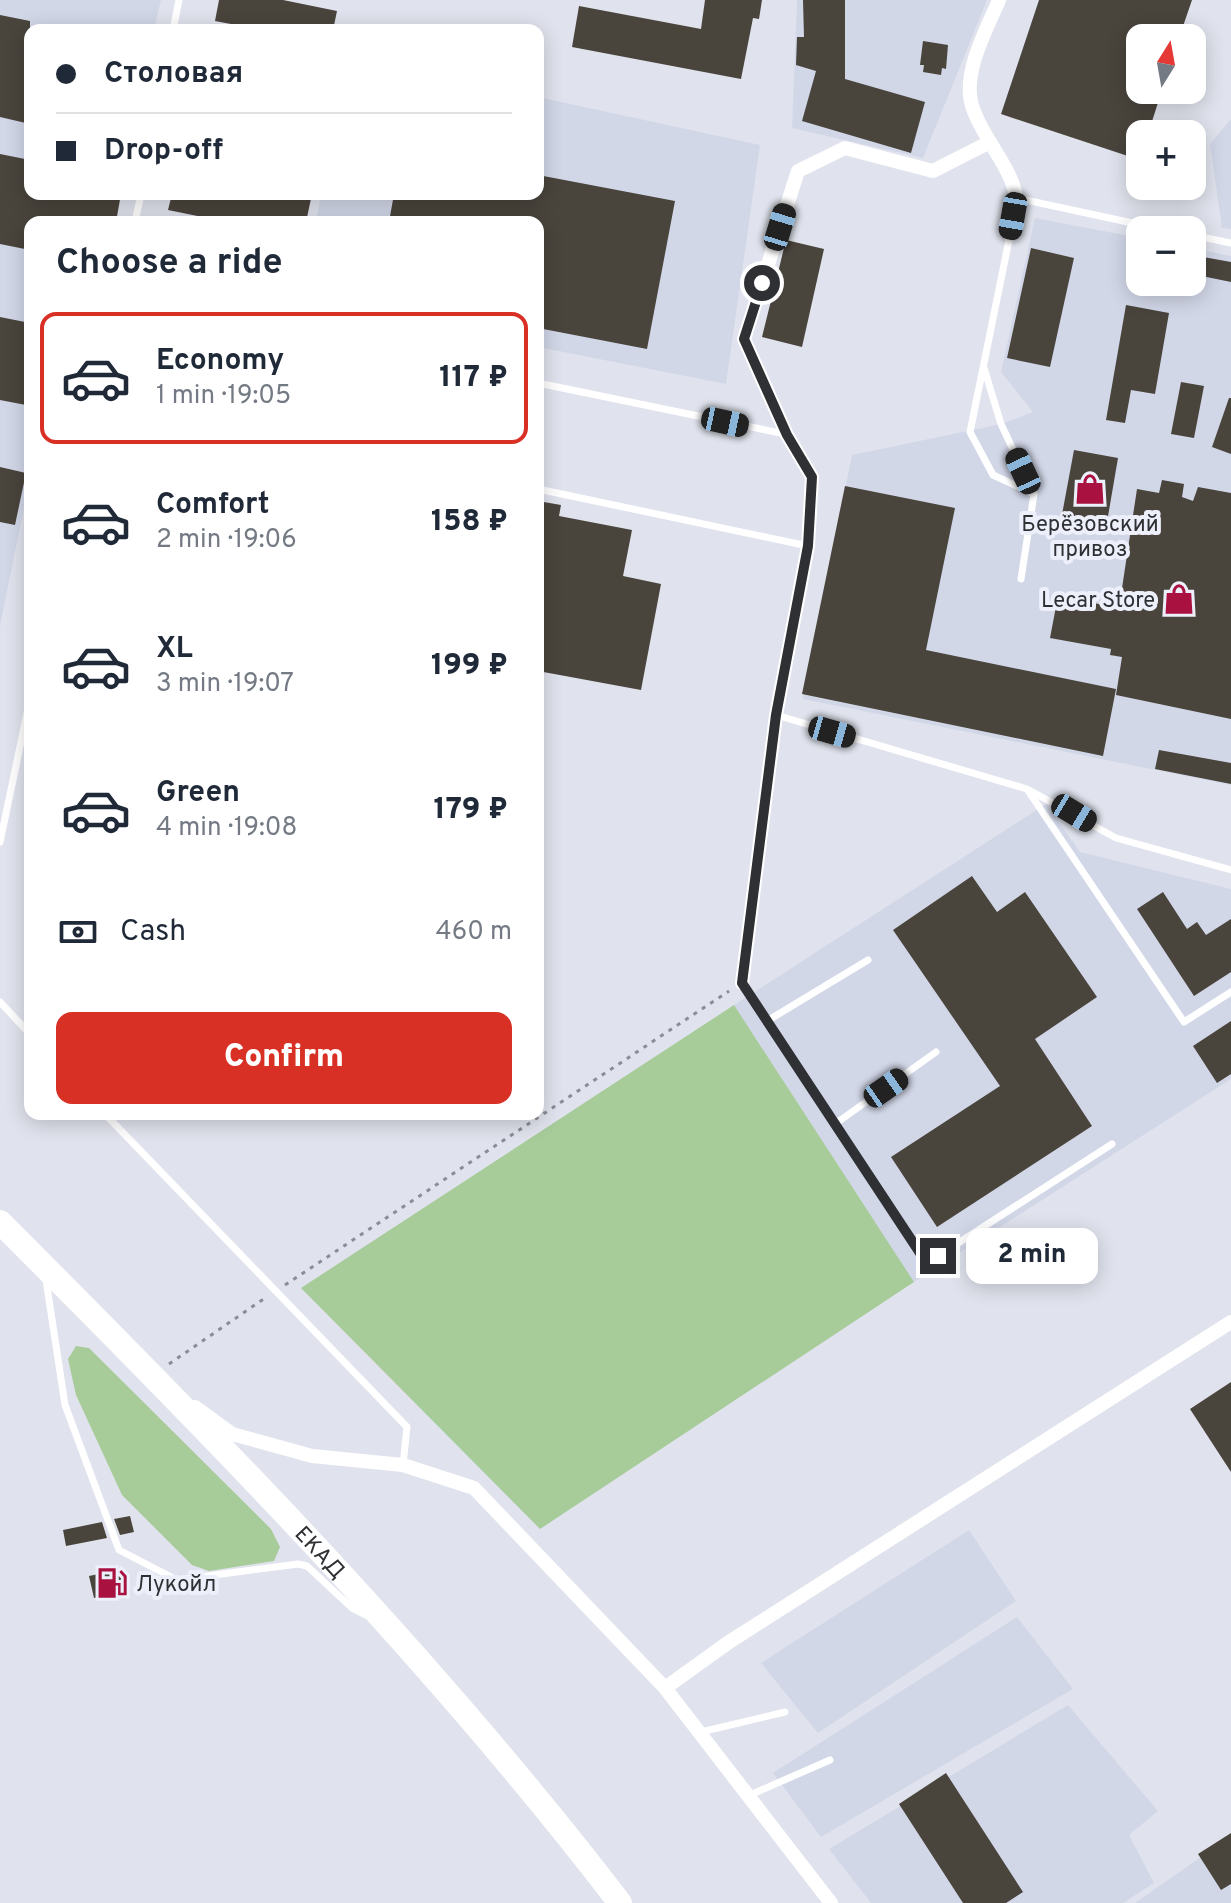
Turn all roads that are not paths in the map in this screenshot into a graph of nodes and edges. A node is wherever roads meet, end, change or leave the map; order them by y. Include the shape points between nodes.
1 (179, 0) edge
2 (999, 0) edge
3 (174, 24) edge
4 (988, 143) junction
5 (1016, 198) junction
6 (1126, 222) edge
7 (1010, 235) joint
8 (1206, 238) edge
9 (1231, 243) edge
10 (983, 364) junction
11 (544, 384) edge
12 (787, 435) junction
13 (544, 490) edge
14 (1034, 494) junction
15 (808, 546) junction
16 (1021, 579) dead end
17 (776, 715) junction
18 (24, 728) edge
19 (1027, 789) junction
20 (0, 842) edge
21 (1231, 870) edge
22 (868, 960) dead end
23 (742, 983) joint
24 (1231, 992) edge
25 (0, 1002) edge
26 (767, 1021) junction
27 (24, 1028) edge
28 (936, 1052) dead end
29 (111, 1120) edge
30 (835, 1124) junction
31 (1112, 1144) dead end
32 (0, 1222) edge
33 (44, 1266) junction
34 (1231, 1322) edge
35 (159, 1380) junction
36 (403, 1465) junction
37 (384, 1623) junction
38 (665, 1688) junction
39 (785, 1712) dead end
40 (701, 1733) junction
41 (830, 1760) dead end
42 (750, 1795) junction
43 (620, 1903) edge
44 (831, 1903) edge

1 - 3 lane
2 - 4 street via 975,58 970,99
4 - 5 street via 1009,175
4 - 12 street via 933,171 845,148 798,171 744,339
5 - 6 lane
5 - 7 street
7 - 10 lane
8 - 9 lane
10 - 14 lane via 1001,424
10 - 14 lane via 970,432 993,475
11 - 12 lane
12 - 15 street via 812,477
13 - 15 lane
14 - 16 lane
15 - 17 street
17 - 19 lane
17 - 23 street
18 - 20 lane
19 - 21 lane via 1116,838
19 - 24 lane via 1184,1022
22 - 26 lane
23 - 26 lane
25 - 27 lane
26 - 30 lane
28 - 30 lane
29 - 36 lane via 407,1427
30 - 31 lane via 922,1256 938,1256
32 - 33 highway, ЕКАД
33 - 35 highway, ЕКАД
33 - 37 lane via 65,1405 119,1550 177,1580 307,1566 352,1608
34 - 38 street
35 - 36 street via 232,1434 312,1456
35 - 37 highway, ЕКАД
36 - 38 street via 474,1488
37 - 43 highway, ЕКАД
38 - 40 street
39 - 40 lane
40 - 42 street
41 - 42 lane
42 - 44 street

